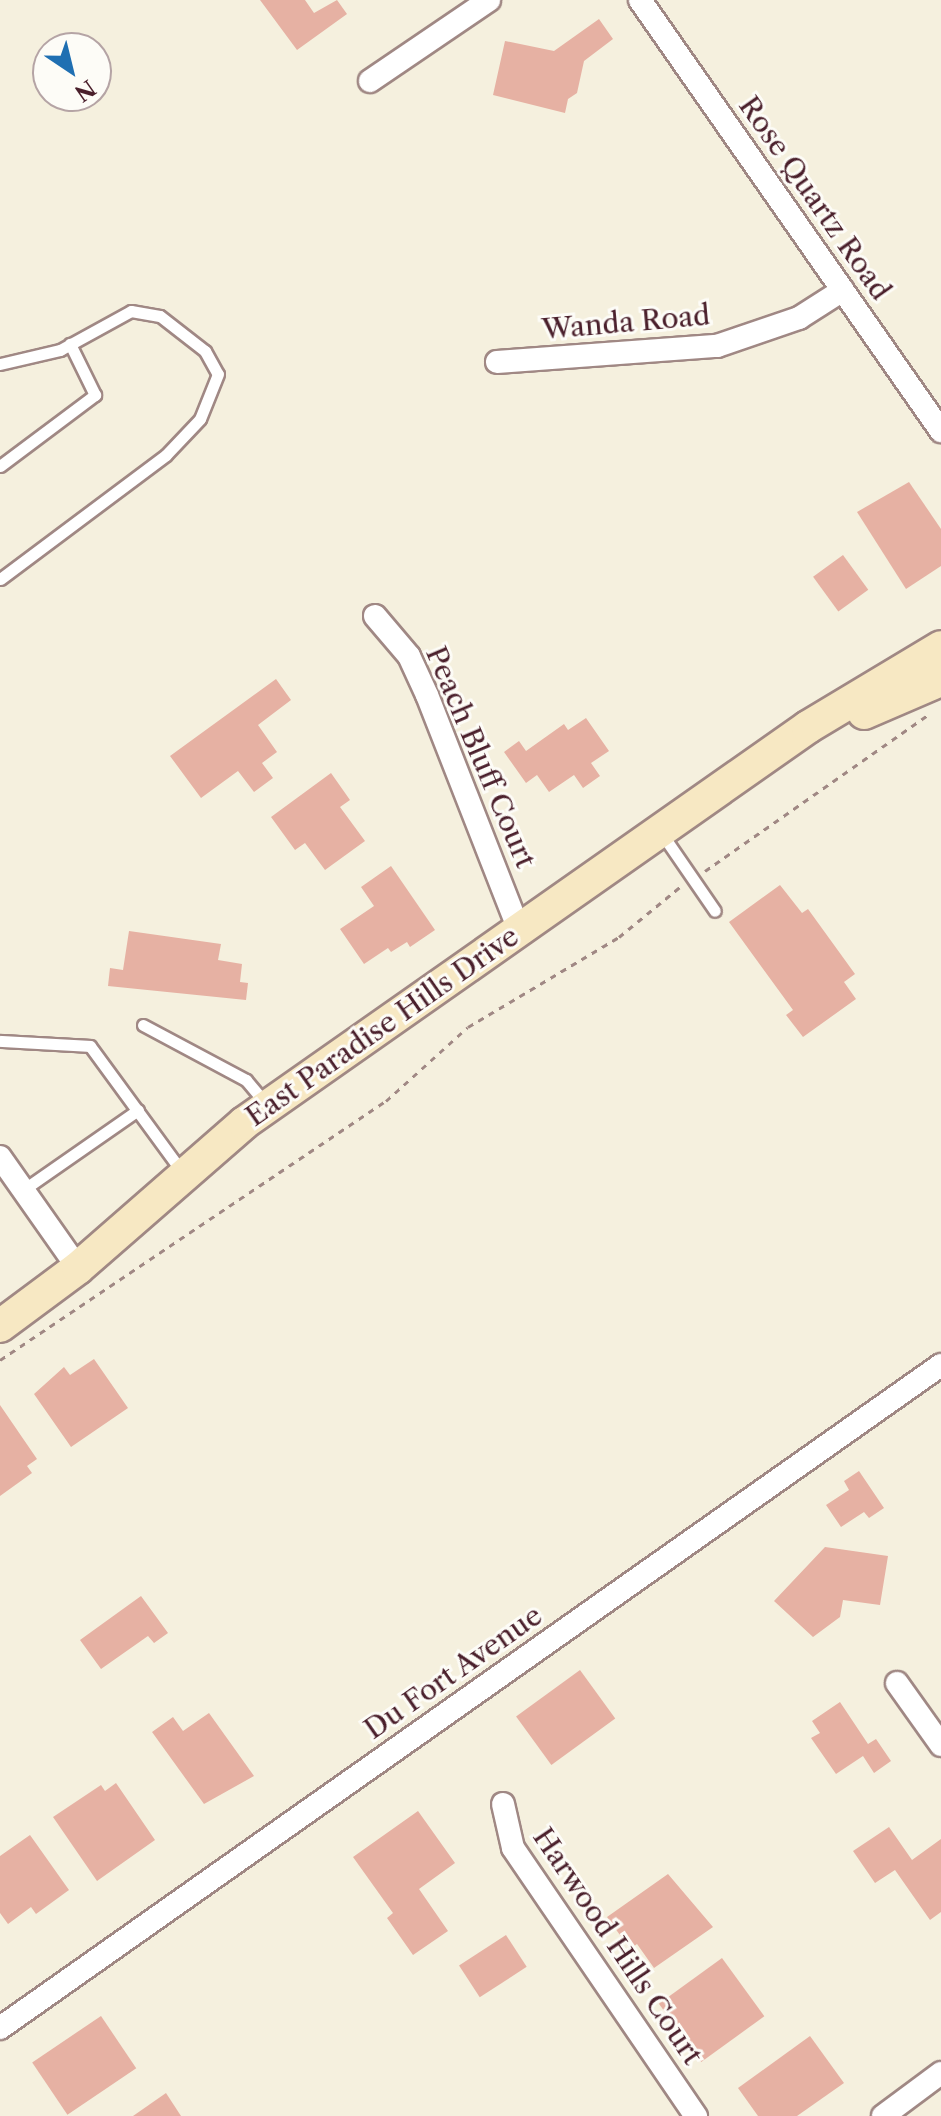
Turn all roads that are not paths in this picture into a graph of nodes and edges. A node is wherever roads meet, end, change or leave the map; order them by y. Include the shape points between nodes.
1 (489, 0) edge
2 (640, 0) edge
3 (370, 81) dead end
4 (843, 290) junction
5 (70, 344) junction
6 (497, 362) dead end
7 (0, 364) edge
8 (941, 431) edge
9 (0, 466) edge
10 (0, 579) edge
11 (375, 616) dead end
12 (941, 647) edge
13 (941, 680) edge
14 (779, 747) junction
15 (659, 830) junction
16 (715, 911) dead end
17 (519, 930) junction
18 (143, 1025) dead end
19 (0, 1041) edge
20 (267, 1107) junction
21 (138, 1110) junction
22 (0, 1157) edge
23 (184, 1174) junction
24 (23, 1190) junction
25 (78, 1268) junction
26 (0, 1326) edge
27 (941, 1365) edge
28 (897, 1683) dead end
29 (941, 1745) edge
30 (503, 1804) dead end
31 (0, 2028) edge
32 (941, 2073) edge
33 (696, 2116) edge
34 (883, 2116) edge

1 - 3 street
2 - 4 street, Rose Quartz Road
4 - 6 street, Wanda Road via 799,318 717,346
4 - 8 street, Rose Quartz Road
5 - 7 lane via 27,361
5 - 9 lane via 95,395
5 - 10 lane via 131,311 160,316 205,351 218,374 200,419 166,455
11 - 17 street, Peach Bluff Court via 409,656 427,695
12 - 14 main road, East Paradise Hills Drive
13 - 14 main road, East Paradise Hills Drive
14 - 15 main road, East Paradise Hills Drive
15 - 16 lane
15 - 17 main road, East Paradise Hills Drive
17 - 20 main road, East Paradise Hills Drive
18 - 20 lane via 246,1080
19 - 21 lane via 90,1046
20 - 23 main road, East Paradise Hills Drive
21 - 23 lane
21 - 24 lane
22 - 24 street
23 - 25 main road, East Paradise Hills Drive
24 - 25 street
25 - 26 main road, East Paradise Hills Drive
27 - 31 street, Du Fort Avenue
28 - 29 street
30 - 33 street, Harwood Hills Court via 513,1848
32 - 34 street

